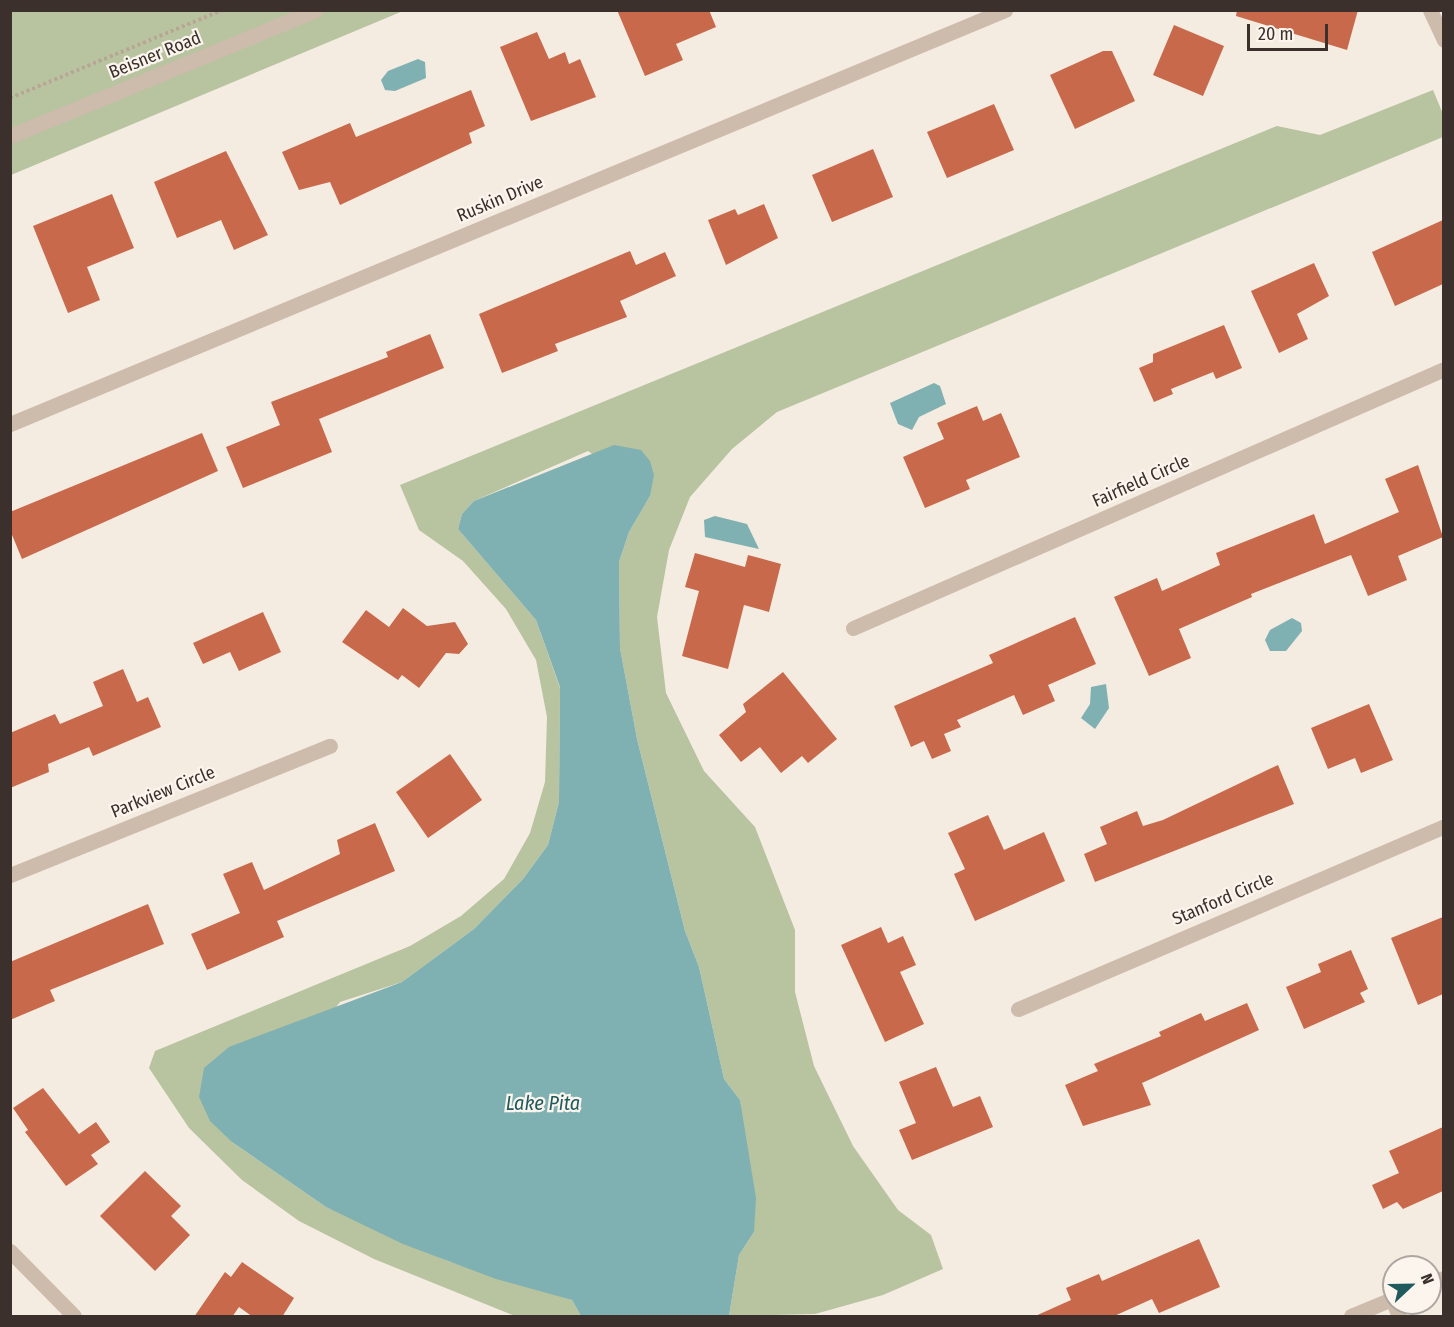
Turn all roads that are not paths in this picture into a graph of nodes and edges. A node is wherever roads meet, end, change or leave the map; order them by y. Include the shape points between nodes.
1 (315, 10) edge
2 (1005, 10) edge
3 (1430, 10) edge
4 (1443, 40) edge
5 (10, 136) edge
6 (1443, 369) edge
7 (10, 424) edge
8 (853, 628) dead end
9 (330, 746) dead end
10 (1443, 826) edge
11 (10, 875) edge
12 (1018, 1009) dead end
13 (10, 1251) edge
14 (1382, 1304) edge
15 (74, 1317) edge
16 (1351, 1317) edge

1 - 5 street, Beisner Road
2 - 7 street, Ruskin Drive
3 - 4 street
6 - 8 street, Fairfield Circle
9 - 11 street, Parkview Circle
10 - 12 street, Stanford Circle
13 - 15 street
14 - 16 street

